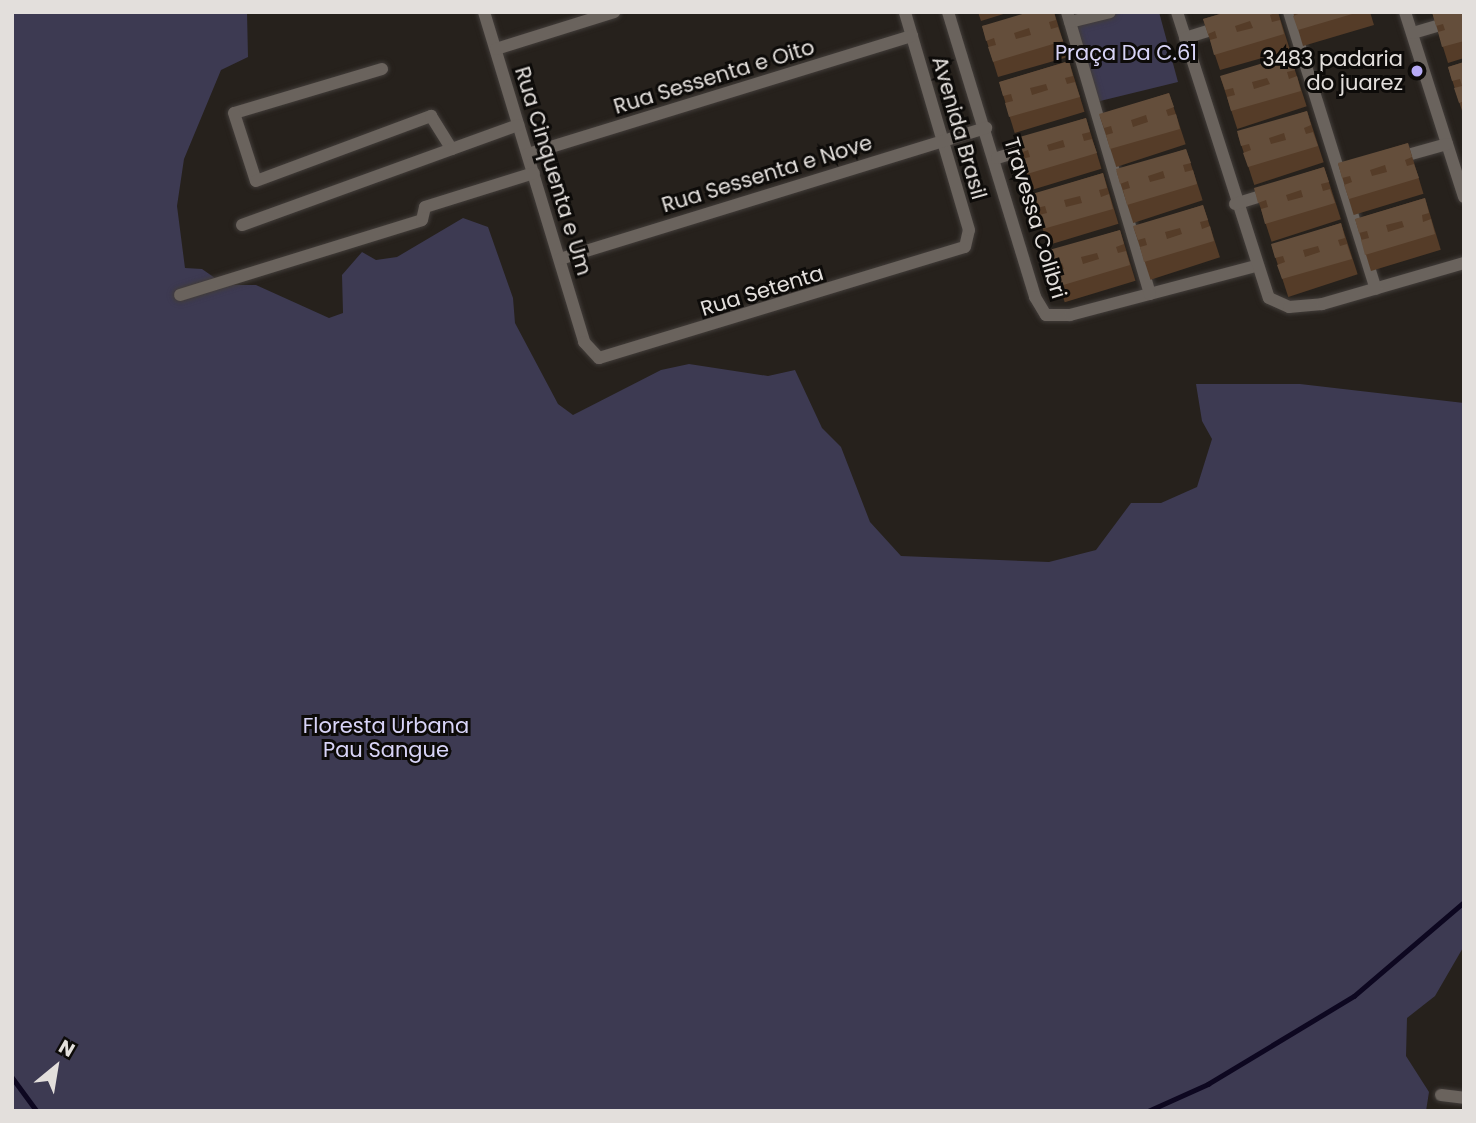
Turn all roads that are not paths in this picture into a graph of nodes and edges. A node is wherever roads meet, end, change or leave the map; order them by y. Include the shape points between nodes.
1 (484, 12) edge
2 (614, 12) edge
3 (905, 12) edge
4 (948, 12) edge
5 (1110, 12) edge
6 (1177, 12) edge
7 (1289, 12) edge
8 (1405, 12) edge
9 (1069, 17) edge
10 (1464, 18) edge
11 (1235, 23) edge
12 (1413, 33) junction
13 (912, 36) junction
14 (1185, 38) junction
15 (496, 49) junction
16 (382, 69) dead end
17 (519, 125) junction
18 (986, 128) junction
19 (943, 139) junction
20 (1049, 142) edge
21 (1447, 144) junction
22 (452, 149) junction
23 (528, 155) junction
24 (997, 158) junction
25 (1380, 163) edge
26 (1353, 170) edge
27 (534, 173) junction
28 (1333, 176) junction
29 (1288, 189) edge
30 (1464, 197) edge
31 (1236, 204) junction
32 (242, 225) dead end
33 (960, 251) joint
34 (560, 259) junction
35 (1464, 263) edge
36 (1255, 266) junction
37 (1376, 289) junction
38 (1150, 294) junction
39 (180, 295) dead end
40 (584, 342) joint
41 (1441, 1096) dead end
42 (1464, 1098) edge

1 - 15 street, Rua Cinquenta e Um
2 - 15 street
3 - 13 street, Avenida Brasil
4 - 18 street, Travessa Colibri
5 - 9 street
6 - 14 street
7 - 28 street
8 - 12 street
9 - 38 street via 1094,129
10 - 12 street
11 - 14 street
12 - 21 street
13 - 19 street, Avenida Brasil
13 - 23 street, Rua Sessenta e Oito
14 - 31 street
15 - 17 street, Rua Cinquenta e Um
16 - 22 street via 234,113 256,181 431,116
17 - 22 street
17 - 23 street, Rua Cinquenta e Um
18 - 19 street, Rua Sessenta e Nove
18 - 24 street, Travessa Colibri
19 - 33 street, Avenida Brasil via 969,230
19 - 34 street, Rua Sessenta e Nove
20 - 24 street
21 - 25 street
21 - 30 street
22 - 32 street
23 - 27 street, Rua Cinquenta e Um
24 - 38 street, Travessa Colibri via 1035,297 1046,315
26 - 28 street
27 - 34 street, Rua Cinquenta e Um
27 - 39 street via 425,206 422,220
28 - 37 street
29 - 31 street
31 - 36 street
33 - 40 street, Rua Setenta via 608,357 591,355
34 - 40 street, Rua Cinquenta e Um
35 - 37 street
36 - 37 street via 1269,298 1289,307
36 - 38 street, Travessa Colibri
41 - 42 street

